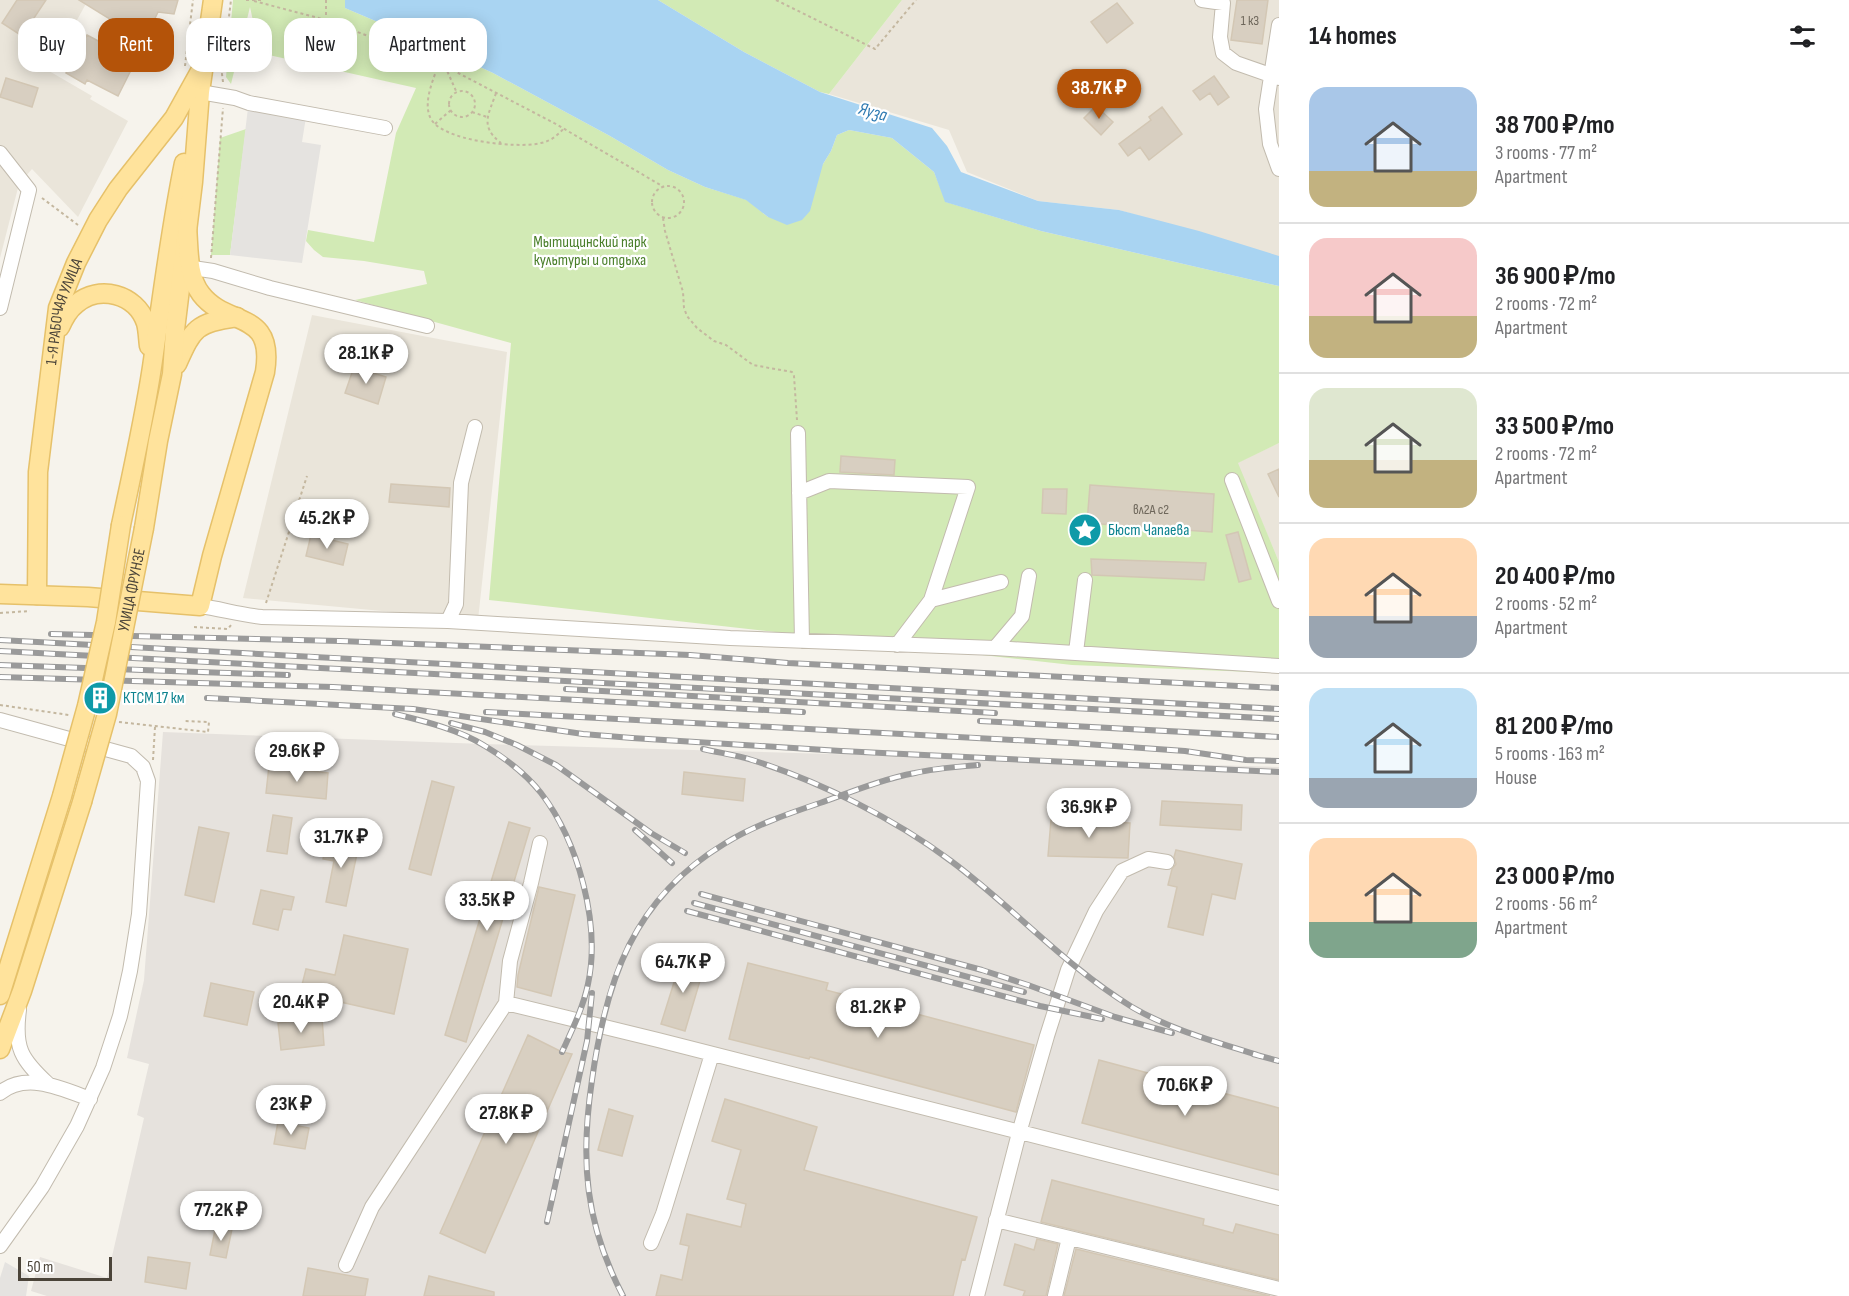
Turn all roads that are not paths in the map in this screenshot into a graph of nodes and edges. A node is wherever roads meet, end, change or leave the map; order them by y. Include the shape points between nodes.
1 (213, 0) edge
2 (1203, 0) edge
3 (208, 18) edge
4 (1279, 25) edge
5 (192, 72) edge
6 (197, 72) edge
7 (1275, 77) edge
8 (200, 92) junction
9 (198, 118) junction
10 (385, 128) dead end
11 (0, 153) edge
12 (1279, 169) edge
13 (187, 227) junction
14 (194, 268) dead end
15 (0, 308) edge
16 (239, 317) junction
17 (427, 326) dead end
18 (56, 334) junction
19 (152, 368) junction
20 (172, 374) junction
21 (476, 427) dead end
22 (798, 433) road end
23 (1232, 480) dead end
24 (799, 493) junction
25 (1029, 576) dead end
26 (1085, 580) dead end
27 (1001, 582) dead end
28 (0, 594) edge
29 (37, 595) junction
30 (931, 600) junction
31 (1279, 601) edge
32 (200, 606) junction
33 (448, 621) junction
34 (802, 641) junction
35 (897, 645) junction
36 (995, 648) junction
37 (1076, 652) junction
38 (1279, 666) edge
39 (0, 720) edge
40 (98, 747) junction
41 (540, 843) dead end
42 (1167, 862) dead end
43 (2, 989) edge
44 (22, 991) junction
45 (506, 1003) junction
46 (0, 1049) edge
47 (712, 1054) junction
48 (48, 1084) junction
49 (0, 1093) edge
50 (90, 1099) junction
51 (1019, 1133) junction
52 (1279, 1198) edge
53 (996, 1220) junction
54 (1069, 1238) junction
55 (651, 1243) dead end
56 (0, 1246) edge
57 (346, 1264) dead end
58 (1279, 1289) edge
59 (977, 1296) edge
60 (1055, 1296) edge

1 - 3 main road, УЛИЦА ФРУНЗЕ
2 - 7 street via 1223,3 1223,52 1236,63
4 - 7 street
5 - 18 main road, 1-Я РАБОЧАЯ УЛИЦА via 174,118 98,220 65,289 58,308
6 - 8 main road, УЛИЦА ФРУНЗЕ
7 - 12 street via 1266,109 1270,144
8 - 9 main road, УЛИЦА ФРУНЗЕ
8 - 10 street
9 - 13 main road, УЛИЦА ФРУНЗЕ
9 - 19 main road, УЛИЦА ФРУНЗЕ via 175,209
11 - 15 street via 29,190
13 - 16 main road via 191,272 200,293 212,305
13 - 20 main road, УЛИЦА ФРУНЗЕ
14 - 17 street
16 - 20 main road via 214,320 198,328
16 - 32 main road via 259,333 267,359
18 - 19 main road via 71,308 85,297 103,293 121,296 136,307 145,322
18 - 29 main road, 1-Я РАБОЧАЯ УЛИЦА via 38,472
19 - 43 main road, УЛИЦА ФРУНЗЕ, bridge via 87,706
20 - 40 main road, УЛИЦА ФРУНЗЕ, bridge via 114,682
21 - 33 street via 461,483 456,604
22 - 24 street
23 - 31 street
24 - 30 street via 829,481 968,487
24 - 34 street
25 - 36 street via 1022,616
26 - 37 street
27 - 30 street
28 - 29 main road
29 - 32 main road
30 - 35 street
32 - 33 street via 262,617
33 - 34 street
34 - 35 street
35 - 36 street
36 - 37 street
37 - 38 street
39 - 40 street
40 - 44 main road, УЛИЦА ФРУНЗЕ, bridge
40 - 50 street via 134,758 143,767 148,781 139,914 130,971 120,1016
41 - 45 street via 510,961
42 - 51 street via 1148,860 1122,871 1096,911 1068,970
44 - 46 main road, УЛИЦА ФРУНЗЕ
44 - 48 street via 19,1047 30,1066
45 - 47 street
45 - 57 street via 372,1207
47 - 51 street
47 - 55 street
48 - 49 street via 12,1085
48 - 50 street
50 - 56 street via 42,1187
51 - 52 street
51 - 53 street
53 - 54 street
53 - 59 street
54 - 58 street
54 - 60 street

